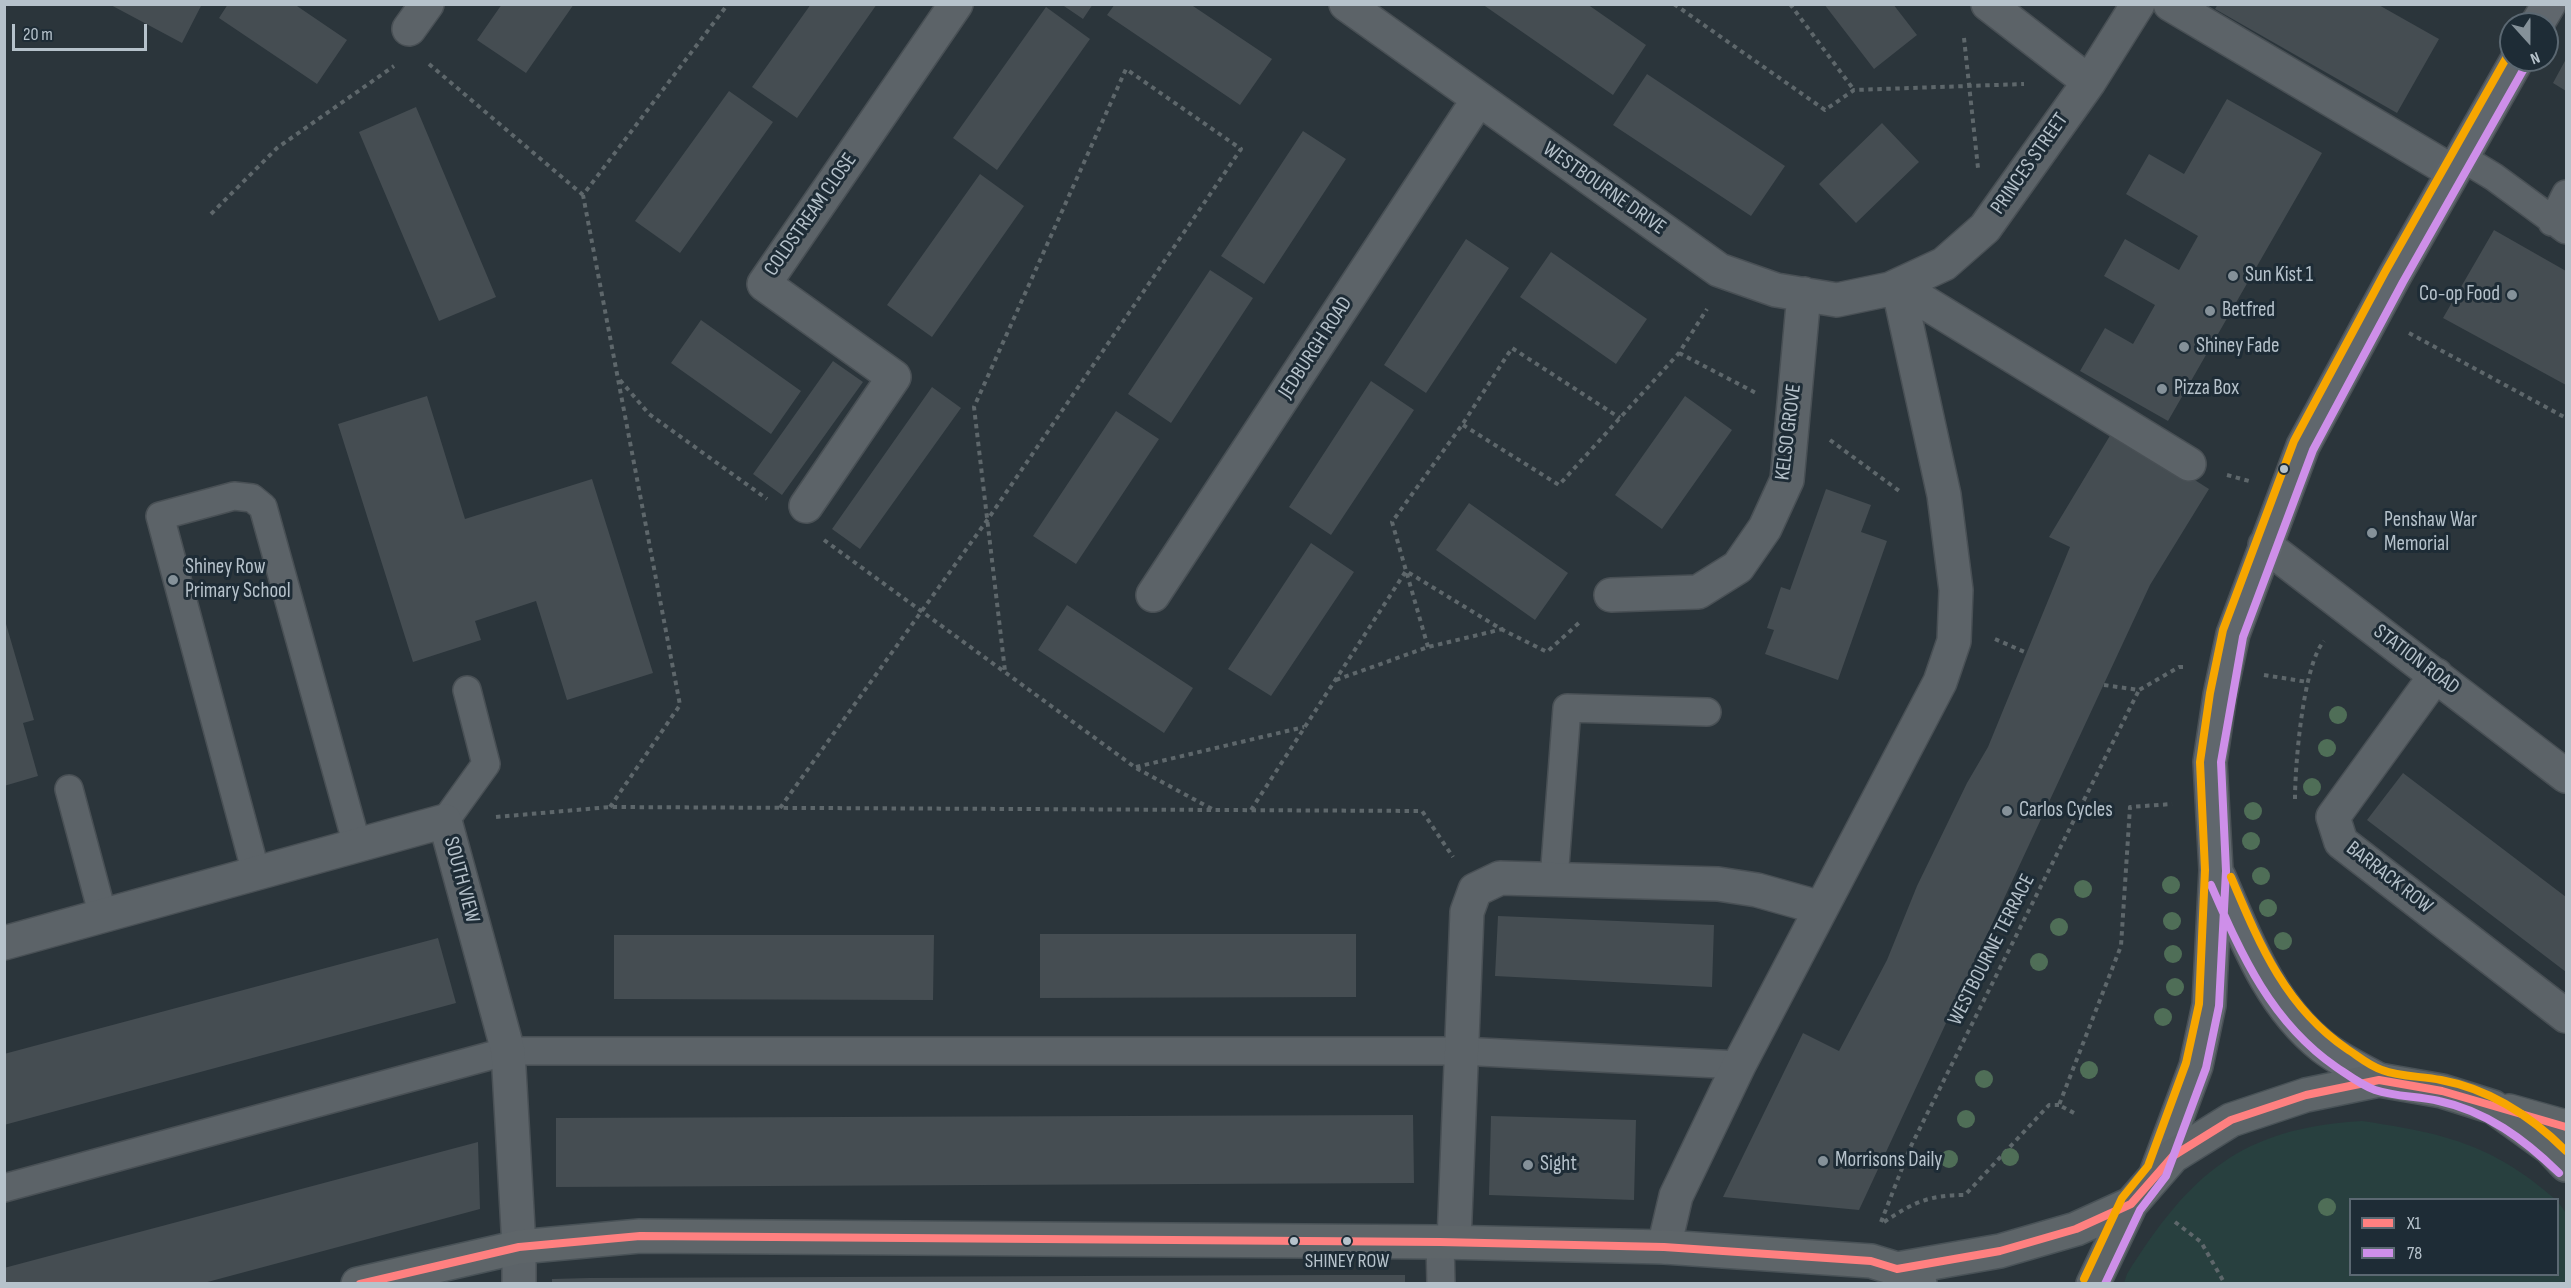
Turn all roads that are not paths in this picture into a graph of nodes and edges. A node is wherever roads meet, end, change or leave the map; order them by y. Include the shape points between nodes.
1 (956, 4) edge
2 (1346, 4) edge
3 (1988, 4) edge
4 (2138, 4) edge
5 (2170, 4) edge
6 (2510, 72) edge
7 (2089, 82) junction
8 (1478, 100) junction
9 (2457, 164) junction
10 (2566, 195) edge
11 (2559, 226) edge
12 (1894, 287) junction
13 (1804, 294) junction
14 (2189, 464) road end
15 (806, 506) dead end
16 (2265, 545) junction
17 (1153, 595) dead end
18 (1611, 595) road end
19 (2436, 675) junction
20 (467, 690) dead end
21 (1707, 712) dead end
22 (2566, 776) edge
23 (69, 789) dead end
24 (445, 821) junction
25 (357, 845) junction
26 (2216, 870) junction
27 (256, 873) junction
28 (1554, 879) junction
29 (1821, 908) junction
30 (103, 916) junction
31 (4, 943) edge
32 (2566, 1016) edge
33 (508, 1051) junction
34 (1460, 1051) junction
35 (1739, 1065) junction
36 (2379, 1080) junction
37 (2493, 1107) junction
38 (2566, 1127) edge
39 (2566, 1165) edge
40 (2157, 1171) junction
41 (4, 1188) edge
42 (2131, 1204) junction
43 (1447, 1242) junction
44 (519, 1247) junction
45 (1664, 1247) junction
46 (1908, 1276) edge
47 (357, 1284) edge
48 (519, 1284) edge
49 (1441, 1284) edge
50 (2093, 1284) edge

1 - 15 street, COLDSTREAM CLOSE via 764,284 894,377
2 - 8 street, WESTBOURNE DRIVE
3 - 7 street
4 - 7 street, PRINCES STREET
5 - 9 street
6 - 9 main road
7 - 12 street, PRINCES STREET via 1985,228 1944,264
8 - 13 street, WESTBOURNE DRIVE via 1719,270 1776,290
8 - 17 street, JEDBURGH ROAD
9 - 11 lane via 2494,177
9 - 16 main road via 2303,446
10 - 11 lane
12 - 13 street, WESTBOURNE DRIVE via 1837,300
12 - 14 street
12 - 29 street via 1944,495 1956,590 1954,641 1940,682
13 - 18 street, KELSO GROVE via 1786,480 1765,528 1738,567 1698,592
16 - 19 street, STATION ROAD
16 - 26 main road via 2232,634 2210,762
19 - 22 street, STATION ROAD
19 - 32 street, BARRACK ROW via 2333,817 2341,842
20 - 24 lane via 486,764
21 - 28 lane via 1567,708
23 - 30 lane
24 - 25 street, SOUTH VIEW
24 - 33 street, SOUTH VIEW
25 - 27 street, SOUTH VIEW
25 - 27 lane via 263,507 252,498 234,496 160,516
26 - 36 main road via 2259,969 2282,1004 2325,1049
26 - 40 main road via 2209,1005 2196,1066
27 - 30 street, SOUTH VIEW
28 - 29 street via 1718,884 1757,890
28 - 34 street via 1500,878 1475,890 1467,912
29 - 35 street
30 - 31 street, SOUTH VIEW
33 - 34 lane
33 - 41 lane
33 - 44 street, SOUTH VIEW
34 - 35 lane
34 - 43 street
35 - 45 street via 1676,1196
36 - 37 main road via 2442,1091
36 - 40 main road via 2306,1095 2231,1120 2173,1156
37 - 38 main road
37 - 39 main road via 2550,1148
40 - 42 main road
42 - 46 main road via 2076,1229
42 - 50 main road
43 - 44 main road via 639,1236
43 - 45 main road
43 - 49 lane
44 - 47 main road
44 - 48 street, SOUTH VIEW
45 - 46 main road via 1871,1262

